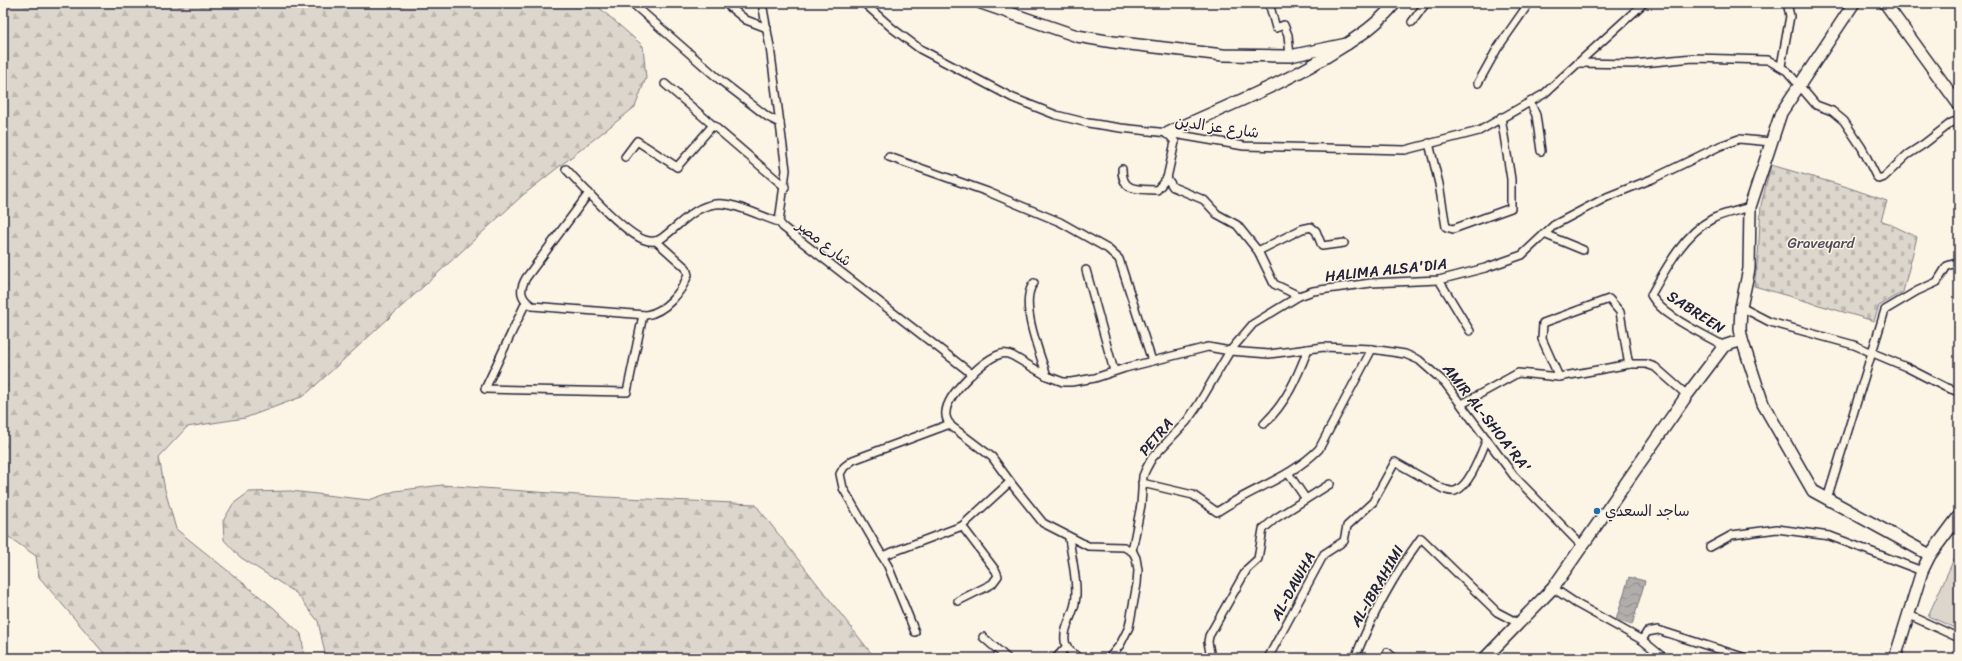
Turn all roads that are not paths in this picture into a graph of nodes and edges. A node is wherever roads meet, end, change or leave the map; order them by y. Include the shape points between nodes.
1 (632, 3) edge
2 (725, 3) edge
3 (762, 3) edge
4 (864, 3) edge
5 (981, 3) edge
6 (1269, 3) edge
7 (1395, 3) edge
8 (1426, 3) edge
9 (1529, 3) edge
10 (1644, 3) edge
11 (1788, 3) edge
12 (1854, 3) edge
13 (1885, 3) edge
14 (1412, 22) dead end
15 (767, 28) junction
16 (1347, 44) junction
17 (1290, 56) junction
18 (1578, 63) junction
19 (1781, 66) junction
20 (1478, 83) dead end
21 (665, 84) dead end
22 (1800, 86) junction
23 (1957, 99) edge
24 (1530, 102) junction
25 (1501, 117) junction
26 (1959, 120) edge
27 (780, 124) junction
28 (713, 125) junction
29 (1168, 132) junction
30 (1771, 142) junction
31 (1428, 143) junction
32 (1541, 151) dead end
33 (625, 157) dead end
34 (889, 157) dead end
35 (566, 169) dead end
36 (1122, 169) dead end
37 (1167, 178) junction
38 (785, 186) junction
39 (589, 193) junction
40 (1750, 207) junction
41 (779, 222) junction
42 (1544, 234) junction
43 (656, 241) junction
44 (1344, 243) dead end
45 (1583, 250) dead end
46 (1258, 251) junction
47 (1959, 262) edge
48 (1086, 270) dead end
49 (1439, 280) junction
50 (1034, 283) dead end
51 (1299, 296) junction
52 (526, 302) junction
53 (1741, 307) junction
54 (643, 315) junction
55 (1470, 331) dead end
56 (1742, 340) junction
57 (1724, 346) junction
58 (1308, 349) junction
59 (1372, 349) junction
60 (1230, 351) junction
61 (1872, 353) junction
62 (1152, 361) junction
63 (1630, 364) junction
64 (1114, 372) junction
65 (972, 374) junction
66 (1047, 376) junction
67 (1559, 377) junction
68 (1959, 392) edge
69 (1687, 395) junction
70 (1462, 404) junction
71 (950, 424) junction
72 (1264, 424) dead end
73 (1487, 440) junction
74 (1288, 473) junction
75 (1010, 482) junction
76 (1142, 483) junction
77 (1330, 484) dead end
78 (1306, 499) junction
79 (1827, 499) junction
80 (1959, 516) edge
81 (962, 526) junction
82 (1069, 538) junction
83 (1582, 546) junction
84 (1710, 547) dead end
85 (1132, 551) junction
86 (1930, 555) junction
87 (882, 556) junction
88 (1922, 571) junction
89 (1553, 588) junction
90 (958, 601) dead end
91 (1908, 614) junction
92 (1518, 623) junction
93 (915, 632) dead end
94 (983, 637) dead end
95 (1959, 638) edge
96 (1642, 640) junction
97 (1067, 646) junction
98 (1387, 652) dead end
99 (1006, 658) edge
100 (1056, 658) edge
101 (1079, 658) edge
102 (1109, 658) edge
103 (1212, 658) edge
104 (1268, 658) edge
105 (1355, 658) edge
106 (1394, 658) edge
107 (1485, 658) edge
108 (1664, 658) edge
109 (1746, 658) edge
110 (1895, 658) edge

1 - 27 street via 720,80
2 - 15 street via 746,20
3 - 15 street, شارع مصر
4 - 29 street, شارع عز الدين via 920,49 1013,98 1056,115 1088,123
5 - 17 street via 1069,34 1095,40 1223,55
6 - 17 street via 1276,28 1284,25 1288,35
7 - 16 street via 1382,19
8 - 14 street
9 - 20 street via 1497,49
10 - 18 street, شارع عز الدين
11 - 19 street via 1790,16
12 - 22 street
13 - 23 street
15 - 27 street, شارع مصر
16 - 17 street
16 - 29 street via 1311,67
18 - 19 street via 1633,64 1678,58 1708,58 1768,60
18 - 24 street, شارع عز الدين via 1544,94
19 - 22 street
21 - 28 street
22 - 26 street via 1816,106 1832,111 1844,121 1862,148 1875,175 1880,179 1906,155
22 - 30 street via 1781,113
24 - 25 street, شارع عز الدين
24 - 32 street via 1536,115
25 - 31 street, شارع عز الدين via 1479,131
25 - 31 street via 1510,179 1511,208 1454,230 1446,227 1439,184
27 - 38 street, شارع مصر via 786,170
28 - 33 street via 677,167 637,141
28 - 38 street
29 - 31 street, شارع عز الدين via 1244,146 1405,150
29 - 37 street via 1175,144
30 - 40 street
30 - 42 street, HALIMA ALSA'DIA via 1735,140 1607,197 1554,225
34 - 62 street via 988,192 1060,222 1108,249 1119,259
35 - 39 street
36 - 37 street via 1122,178 1130,187 1157,190
37 - 46 street via 1173,188 1204,200 1217,214 1235,223
38 - 41 street, شارع مصر
39 - 43 street via 632,233 645,240
39 - 52 street via 526,278 521,288
40 - 53 street via 1749,268
40 - 57 street, SABREEN via 1712,219 1694,233 1668,264 1651,295 1671,315
41 - 43 street via 736,205 716,203 697,210
41 - 65 street, شارع مصر
42 - 45 street
42 - 49 street, HALIMA ALSA'DIA via 1522,254 1485,268
43 - 54 street via 686,268 688,275 677,294 662,309 655,314
44 - 46 street via 1322,246 1316,231 1311,227
46 - 51 street via 1274,284
47 - 61 street via 1947,266 1937,282 1910,294 1885,310
48 - 64 street
49 - 51 street, HALIMA ALSA'DIA via 1371,283 1313,291
49 - 55 street
50 - 66 street via 1029,288 1028,310
51 - 60 street, HALIMA ALSA'DIA via 1253,324
52 - 54 street via 532,306
52 - 54 street via 485,389 626,392
53 - 56 street
53 - 61 street via 1770,322
56 - 57 street
56 - 79 street via 1763,404 1813,491
57 - 69 street
58 - 59 street, AMIR AL-SHOA'RA'
58 - 60 street, AMIR AL-SHOA'RA' via 1269,354
58 - 72 street via 1283,402
59 - 70 street, AMIR AL-SHOA'RA' via 1405,354 1419,360 1441,379
59 - 74 street via 1320,449
60 - 62 street, AMIR AL-SHOA'RA' via 1208,347
60 - 76 street, PETRA via 1191,415 1152,458
61 - 68 street via 1906,367 1945,388
61 - 79 street
62 - 64 street, AMIR AL-SHOA'RA'
63 - 67 street
63 - 67 street via 1620,312 1609,299 1543,323 1542,339
63 - 69 street via 1655,367
64 - 66 street, AMIR AL-SHOA'RA' via 1082,382 1064,382
65 - 66 street, AMIR AL-SHOA'RA' via 1004,354 1013,356
65 - 71 street via 946,406 945,414
67 - 70 street via 1513,374
69 - 83 street
70 - 73 street, AMIR AL-SHOA'RA'
71 - 75 street via 992,457
71 - 87 street via 853,460 841,470 843,488
73 - 83 street, AMIR AL-SHOA'RA' via 1514,476
73 - 104 street, AL-DAWHA via 1469,478 1457,490 1451,492 1395,462 1373,502 1347,526 1344,541 1324,554
74 - 76 street via 1217,512 1193,495
74 - 78 street
75 - 81 street
75 - 82 street via 1043,523
76 - 85 street, PETRA via 1141,505
77 - 78 street
78 - 103 street via 1263,529 1258,559 1247,569 1209,636
79 - 86 street
80 - 86 street
81 - 87 street
81 - 90 street via 998,576 992,584
82 - 85 street via 1088,546 1124,546
82 - 97 street via 1076,602 1065,638
83 - 89 street
84 - 88 street via 1732,536 1778,529 1830,536
85 - 102 street via 1138,570 1129,627 1120,645
86 - 88 street
87 - 93 street
88 - 91 street
89 - 92 street
89 - 96 street
91 - 95 street
91 - 110 street
92 - 105 street, AL-IBRAHIMI via 1497,612 1421,538 1403,562 1384,596
92 - 107 street
94 - 99 street
96 - 108 street
96 - 109 street via 1647,632 1658,630
97 - 100 street
97 - 101 street
98 - 106 street

